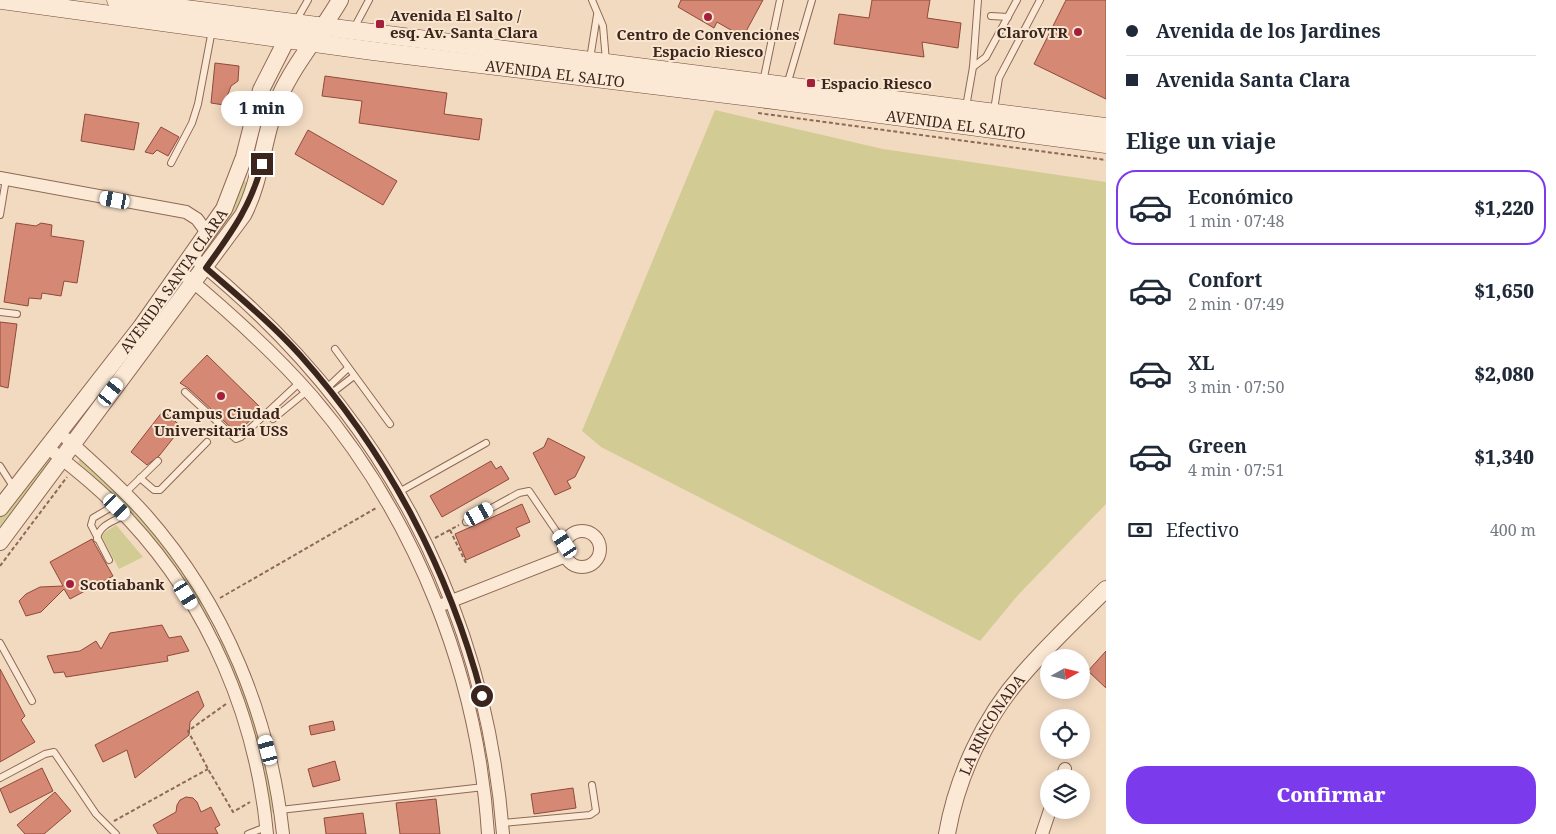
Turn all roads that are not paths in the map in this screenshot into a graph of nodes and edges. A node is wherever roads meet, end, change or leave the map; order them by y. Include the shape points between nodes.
1 (2, 0) edge
2 (116, 0) edge
3 (308, 0) edge
4 (340, 0) edge
5 (369, 0) edge
6 (780, 0) edge
7 (812, 0) edge
8 (978, 0) edge
9 (1017, 0) edge
10 (1040, 0) edge
11 (143, 2) edge
12 (595, 4) edge
13 (991, 16) dead end
14 (1008, 17) junction
15 (212, 28) junction
16 (324, 28) junction
17 (291, 31) junction
18 (352, 31) junction
19 (312, 43) junction
20 (598, 62) junction
21 (973, 67) junction
22 (762, 91) junction
23 (784, 94) junction
24 (965, 117) junction
25 (992, 120) junction
26 (1106, 127) edge
27 (1106, 144) edge
28 (170, 163) dead end
29 (3, 179) edge
30 (0, 215) edge
31 (208, 234) junction
32 (192, 256) junction
33 (206, 268) junction
34 (180, 271) junction
35 (194, 282) junction
36 (0, 312) edge
37 (17, 314) dead end
38 (335, 349) dead end
39 (348, 368) junction
40 (354, 376) junction
41 (306, 390) junction
42 (330, 391) junction
43 (185, 392) dead end
44 (322, 409) junction
45 (273, 419) dead end
46 (390, 424) dead end
47 (58, 432) junction
48 (206, 442) dead end
49 (486, 443) dead end
50 (72, 444) junction
51 (47, 447) junction
52 (62, 458) junction
53 (158, 461) dead end
54 (0, 466) edge
55 (140, 478) junction
56 (15, 489) junction
57 (399, 492) junction
58 (126, 494) junction
59 (115, 505) junction
60 (0, 508) edge
61 (125, 515) junction
62 (466, 522) road end
63 (97, 539) junction
64 (0, 542) edge
65 (565, 550) joint
66 (109, 560) dead end
67 (1106, 589) edge
68 (452, 601) junction
69 (437, 606) junction
70 (217, 617) junction
71 (204, 624) junction
72 (226, 632) junction
73 (212, 640) junction
74 (0, 643) edge
75 (32, 701) dead end
76 (0, 778) edge
77 (592, 785) dead end
78 (484, 787) junction
79 (501, 808) junction
80 (486, 811) junction
81 (280, 813) junction
82 (1047, 819) edge
83 (264, 827) edge
84 (503, 828) edge
85 (116, 834) edge
86 (248, 834) edge
87 (283, 834) edge
88 (488, 834) edge
89 (946, 834) edge
90 (1042, 834) edge

1 - 15 main road, AVENIDA EL SALTO
2 - 11 main road, AVENIDA EL SALTO
3 - 17 lane
4 - 16 street, AVENIDA SANTA CLARA
5 - 18 lane
6 - 22 lane
7 - 23 lane
8 - 21 lane
9 - 14 lane
10 - 25 lane via 999,78
11 - 17 main road, AVENIDA EL SALTO
12 - 20 lane
12 - 20 lane via 603,26
13 - 14 lane
14 - 21 lane via 986,57
15 - 17 main road, AVENIDA EL SALTO
15 - 28 lane via 198,104 192,123
16 - 17 main road, AVENIDA EL SALTO
16 - 18 main road, AVENIDA EL SALTO
16 - 19 street, AVENIDA SANTA CLARA
17 - 19 main road, AVENIDA EL SALTO
17 - 31 street, AVENIDA SANTA CLARA via 257,102 233,189
18 - 20 main road, AVENIDA EL SALTO
19 - 22 main road, AVENIDA EL SALTO
19 - 33 street, AVENIDA SANTA CLARA via 274,109 262,164 248,205
20 - 22 main road, AVENIDA EL SALTO
21 - 24 lane
22 - 23 main road, AVENIDA EL SALTO
23 - 24 main road, AVENIDA EL SALTO
24 - 25 main road, AVENIDA EL SALTO
25 - 26 main road, AVENIDA EL SALTO
25 - 27 main road, AVENIDA EL SALTO
29 - 30 lane
29 - 31 street via 186,212 197,219
31 - 32 street, AVENIDA SANTA CLARA
32 - 33 street
32 - 34 street, AVENIDA SANTA CLARA
33 - 35 street, AVENIDA SANTA CLARA
33 - 42 street via 280,335
34 - 35 street
34 - 47 street, AVENIDA SANTA CLARA
35 - 41 street via 252,334
35 - 50 street, AVENIDA SANTA CLARA
36 - 37 lane
38 - 39 lane
39 - 40 lane
39 - 42 lane
40 - 42 lane
40 - 46 lane
41 - 42 street
41 - 43 lane via 236,439
41 - 44 street
41 - 45 lane
42 - 44 street
42 - 57 street
44 - 69 street via 384,498
47 - 50 street
47 - 51 street, AVENIDA SANTA CLARA
48 - 55 lane via 160,490 154,490
49 - 57 lane
50 - 52 street, AVENIDA SANTA CLARA
50 - 58 street
51 - 52 street
51 - 56 street, AVENIDA SANTA CLARA
52 - 59 street
52 - 64 street, AVENIDA SANTA CLARA
53 - 55 lane
54 - 56 lane
55 - 58 lane
56 - 60 street, AVENIDA SANTA CLARA
57 - 68 street
58 - 70 street via 174,550
59 - 61 street
59 - 63 lane via 91,520 91,529
61 - 63 lane via 102,527
61 - 71 street via 167,566
62 - 65 lane via 519,493 529,491
63 - 66 lane
65 - 68 street
67 - 89 street, LA RINCONADA via 1021,675 989,722 958,787
68 - 69 street
68 - 79 street via 486,709
69 - 78 street via 466,696
70 - 71 street
70 - 72 street
71 - 73 street
72 - 73 street
72 - 81 street via 263,729
73 - 83 street via 233,687 250,740
74 - 75 lane
76 - 85 lane via 54,752 96,814
77 - 84 lane via 596,811 590,816
78 - 80 street
78 - 81 lane
79 - 80 street via 495,815
79 - 84 street
80 - 88 street
81 - 83 street
81 - 87 street
82 - 90 street
83 - 86 lane

